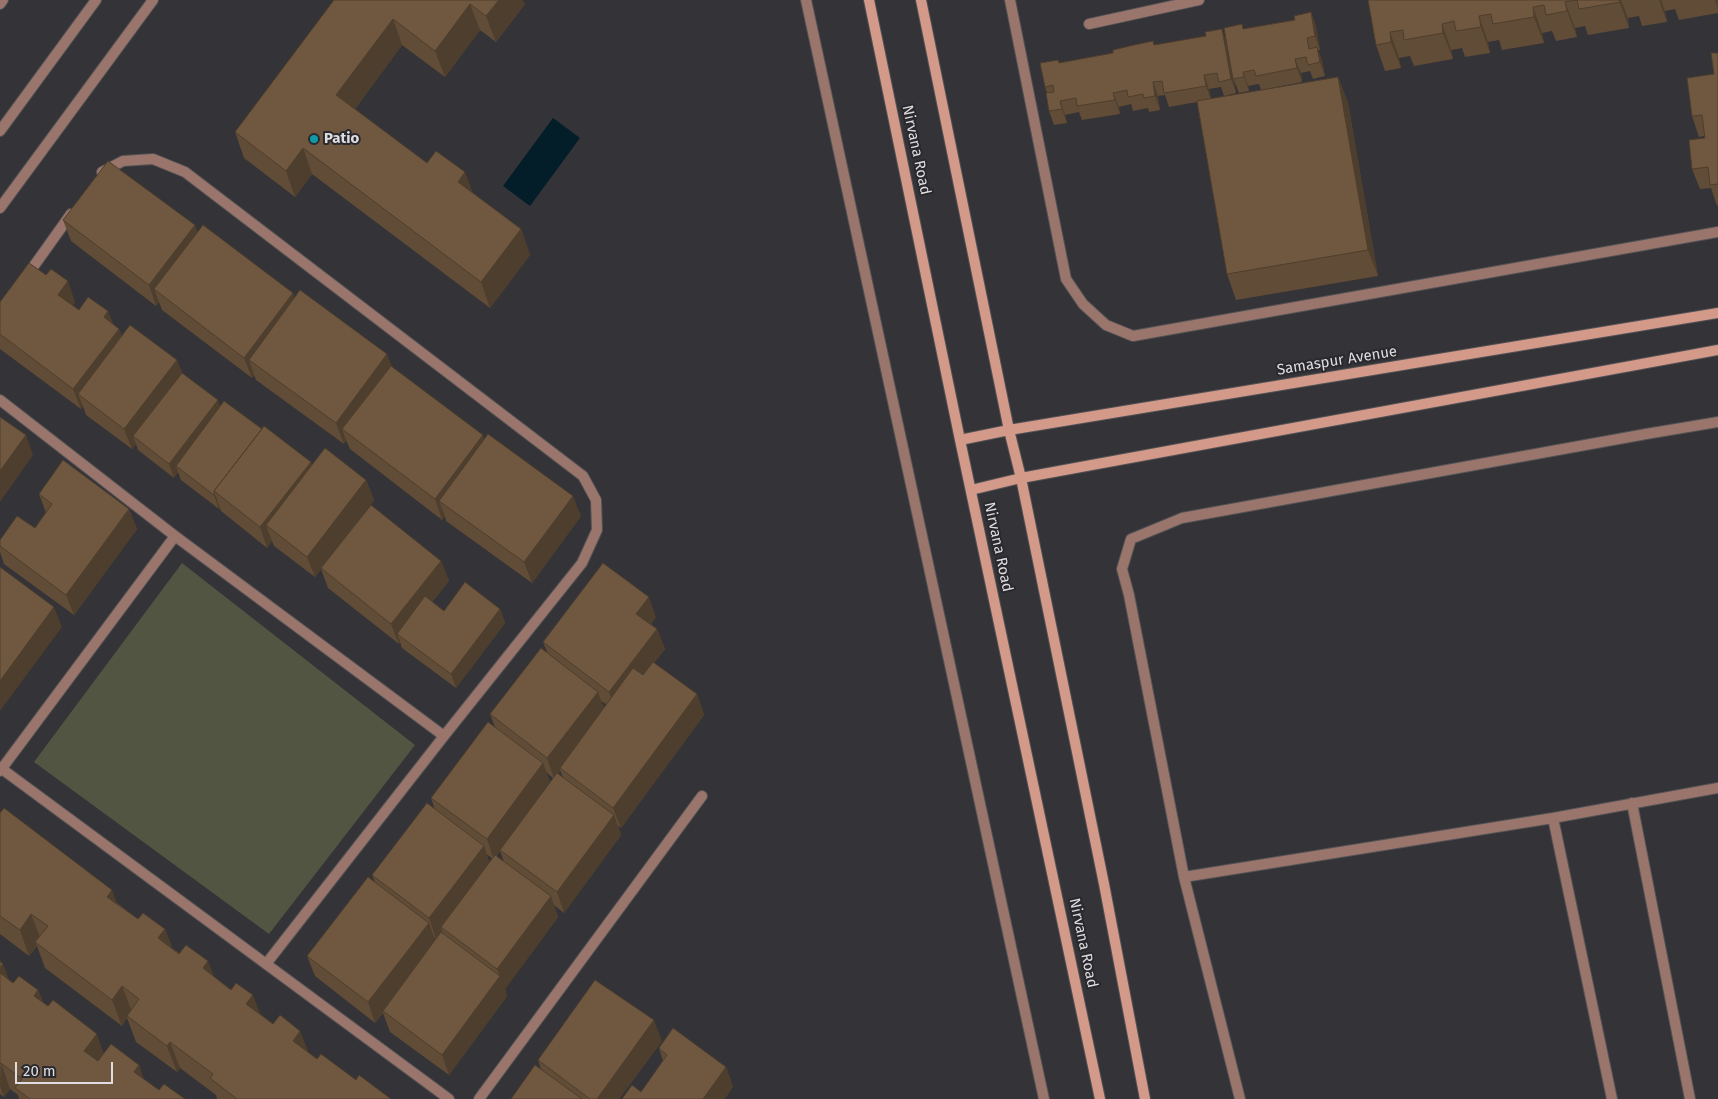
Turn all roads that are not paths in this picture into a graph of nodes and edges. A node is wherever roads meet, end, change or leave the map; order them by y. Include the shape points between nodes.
1 (3, 0) edge
2 (96, 0) edge
3 (153, 0) edge
4 (806, 0) edge
5 (869, 0) edge
6 (921, 0) edge
7 (1010, 0) edge
8 (1199, 0) edge
9 (0, 4) edge
10 (1089, 24) dead end
11 (0, 131) edge
12 (96, 180) edge
13 (79, 203) edge
14 (0, 208) edge
15 (1718, 232) edge
16 (17, 289) edge
17 (1718, 313) edge
18 (1718, 350) edge
19 (0, 400) edge
20 (1718, 422) edge
21 (1009, 430) junction
22 (960, 440) junction
23 (1020, 478) junction
24 (971, 490) junction
25 (175, 536) junction
26 (444, 736) junction
27 (1, 770) edge
28 (1718, 788) edge
29 (702, 796) dead end
30 (1632, 804) junction
31 (1553, 818) junction
32 (1184, 877) junction
33 (266, 964) junction
34 (448, 1099) edge
35 (479, 1099) edge
36 (1044, 1099) edge
37 (1100, 1099) edge
38 (1145, 1099) edge
39 (1240, 1099) edge
40 (1612, 1099) edge
41 (1690, 1099) edge

1 - 9 street
2 - 11 street
3 - 14 street
4 - 36 street
5 - 22 main road, Nirvana Road
6 - 21 main road, Nirvana Road
7 - 15 street via 1066,279 1083,304 1106,325 1133,336
8 - 10 street
12 - 26 street via 102,172 123,161 153,159 185,172 583,476 596,500 597,530 582,563
13 - 16 street
17 - 21 main road, Samaspur Avenue
18 - 23 main road
19 - 25 street
20 - 32 street via 1182,518 1131,539 1122,569
21 - 22 main road, Samaspur Avenue
21 - 23 main road, Nirvana Road
22 - 24 main road, Nirvana Road
23 - 24 main road
23 - 38 main road, Nirvana Road
24 - 37 main road, Nirvana Road
25 - 26 street
25 - 27 street
26 - 33 street
27 - 33 street
28 - 30 street
29 - 35 street
30 - 31 street
30 - 41 street
31 - 32 street
31 - 40 street
32 - 39 street
33 - 34 street

